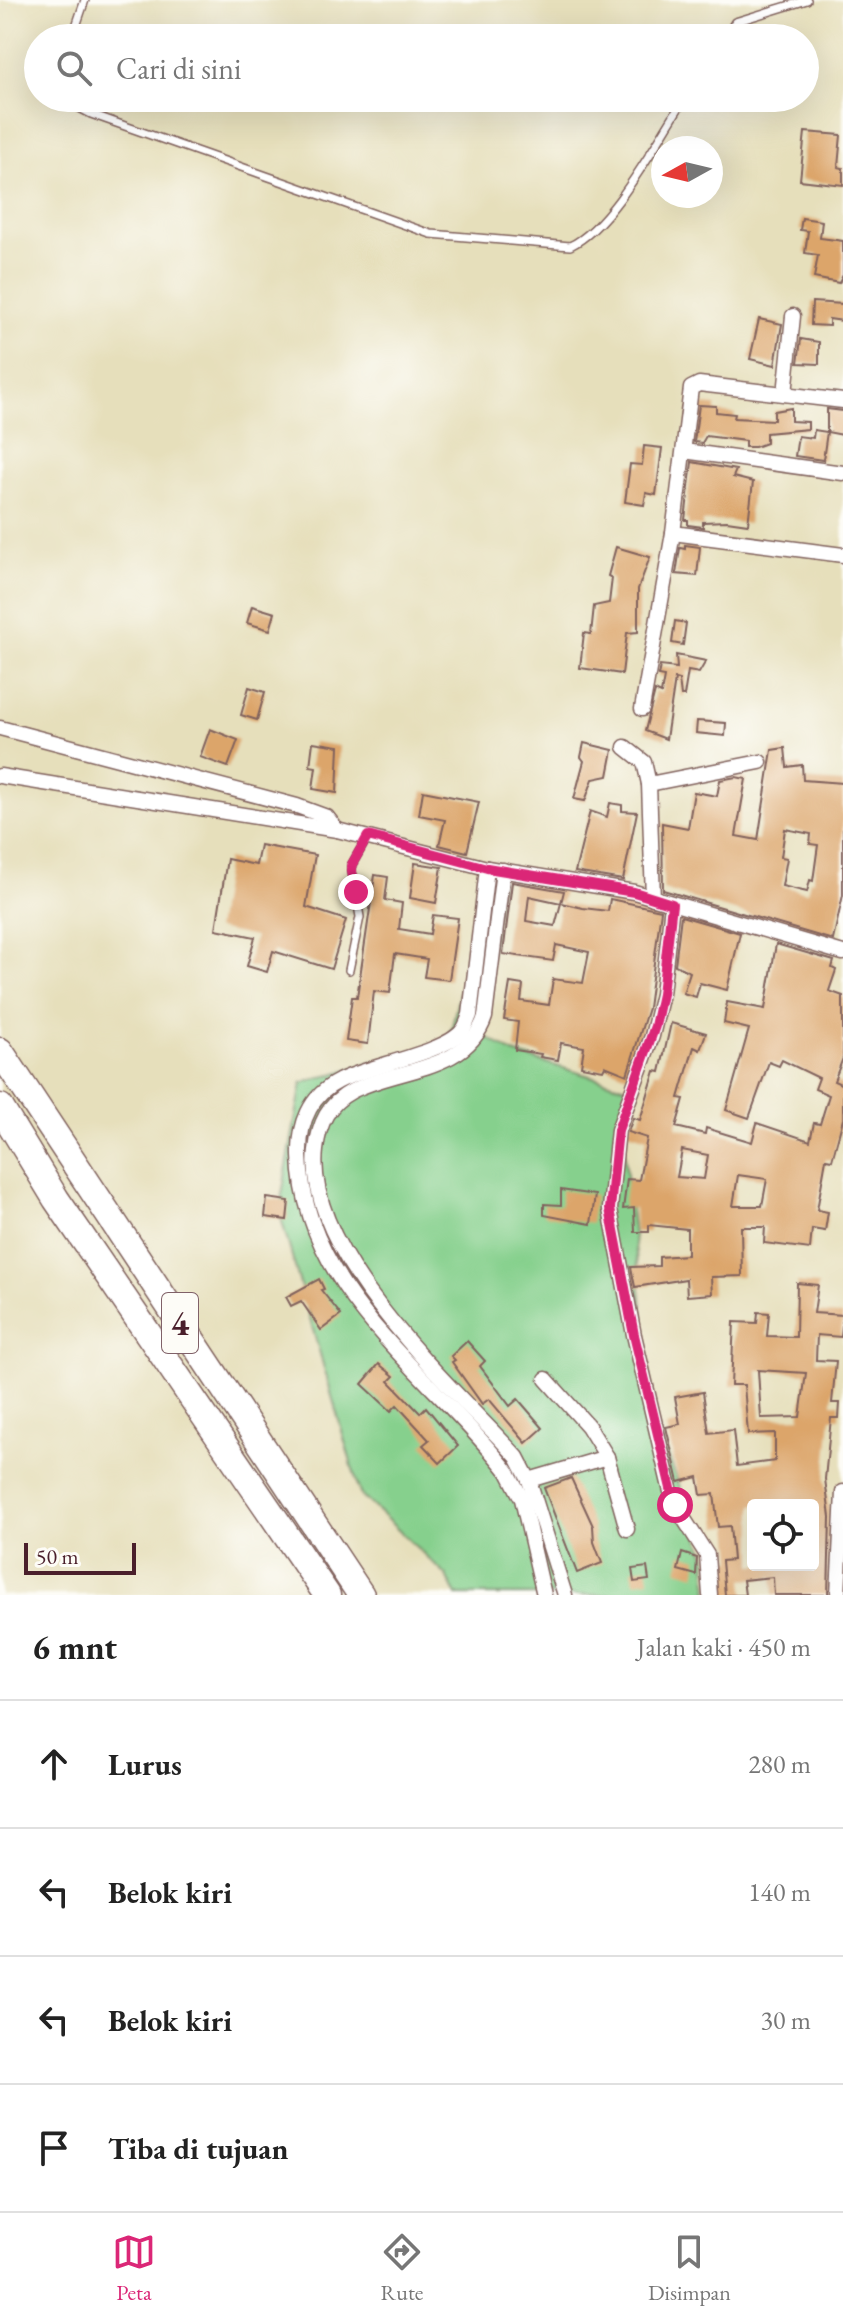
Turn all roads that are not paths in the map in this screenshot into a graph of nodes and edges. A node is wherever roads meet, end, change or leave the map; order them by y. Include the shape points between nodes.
1 (85, 0) edge
2 (807, 0) edge
3 (77, 24) edge
4 (734, 24) edge
5 (87, 112) edge
6 (676, 112) edge
7 (793, 316) dead end
8 (785, 394) junction
9 (843, 401) edge
10 (684, 451) junction
11 (843, 473) edge
12 (673, 533) junction
13 (843, 555) edge
14 (642, 709) dead end
15 (0, 728) edge
16 (625, 747) dead end
17 (760, 762) dead end
18 (0, 776) edge
19 (649, 784) junction
20 (337, 830) junction
21 (368, 836) junction
22 (487, 868) junction
23 (503, 870) junction
24 (653, 898) junction
25 (672, 904) junction
26 (843, 953) edge
27 (349, 970) dead end
28 (477, 1016) junction
29 (0, 1051) edge
30 (0, 1107) edge
31 (546, 1379) dead end
32 (607, 1457) junction
33 (529, 1480) junction
34 (843, 1492) edge
35 (627, 1529) dead end
36 (327, 1595) edge
37 (361, 1595) edge
38 (544, 1595) edge
39 (565, 1595) edge
40 (710, 1595) edge
41 (838, 1595) edge

1 - 3 lane
2 - 4 lane
5 - 6 lane via 431,234 570,246 588,238 608,215
7 - 8 street
8 - 9 street
8 - 10 street via 694,385
10 - 11 street
10 - 12 street
12 - 13 street
12 - 14 street
15 - 20 street via 297,806 327,817
16 - 19 street via 644,762
17 - 19 street
18 - 20 street
19 - 24 street
20 - 21 street
21 - 22 street
21 - 27 lane via 351,866 360,917
22 - 23 street
22 - 28 street
23 - 24 street
23 - 28 street
24 - 25 street
25 - 26 street
25 - 40 street via 662,994 618,1130 610,1209 670,1488 707,1555
28 - 33 street via 473,1042 448,1058 353,1091 329,1108 318,1129 313,1174 337,1243 389,1319 517,1457
28 - 38 street via 446,1042 338,1081 315,1101 300,1130 300,1176 313,1230 375,1329 508,1472 522,1499
29 - 37 highway, 4
30 - 36 highway, 4 via 56,1199
31 - 32 street via 588,1426
32 - 33 street
32 - 35 street
33 - 39 street
34 - 41 street

